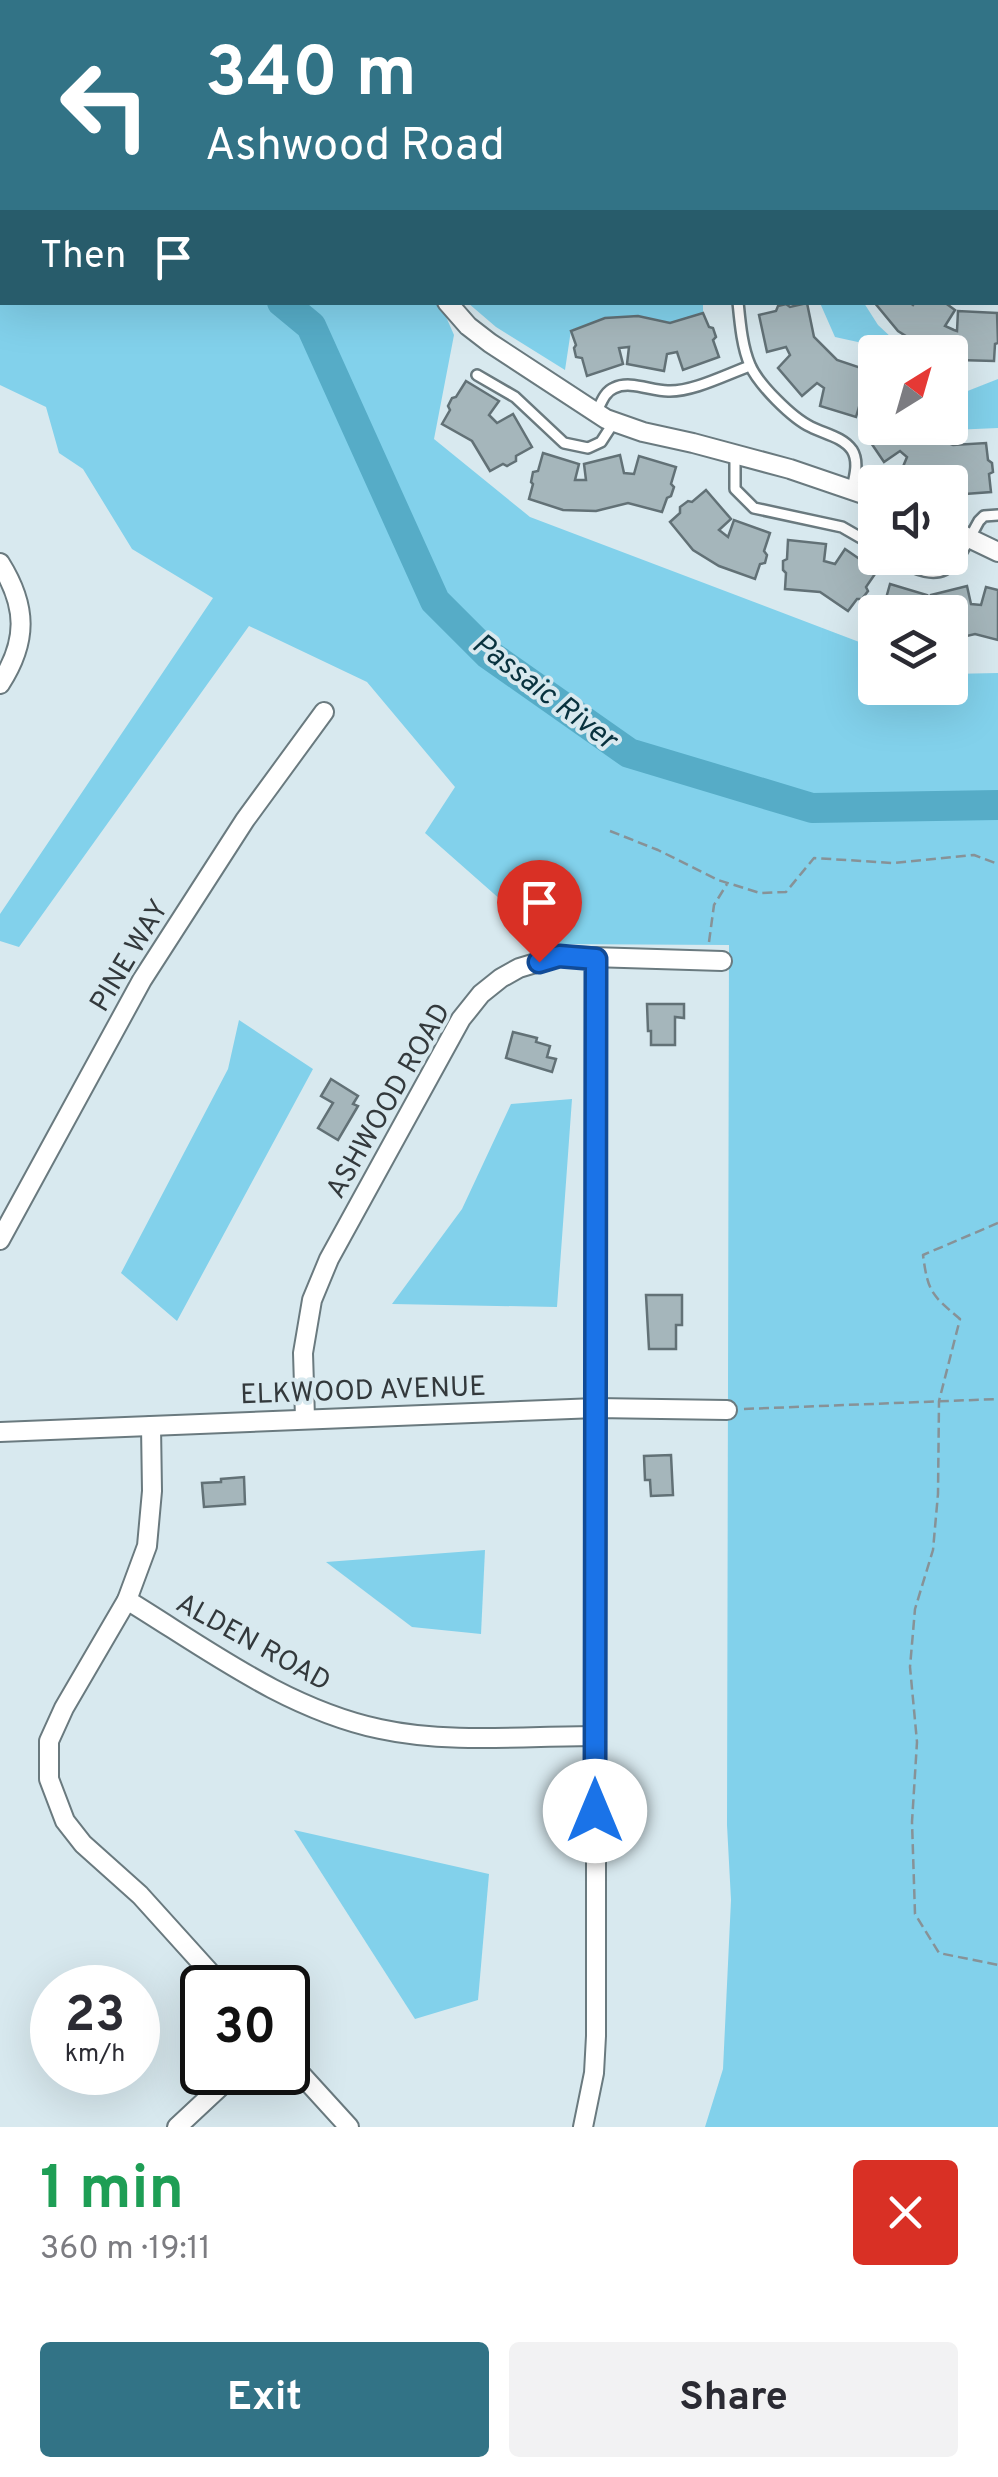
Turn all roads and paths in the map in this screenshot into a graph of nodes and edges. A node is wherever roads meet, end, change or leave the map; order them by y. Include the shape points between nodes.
1 (450, 305) edge
2 (739, 305) edge
3 (750, 366) junction
4 (477, 375) dead end
5 (596, 413) junction
6 (614, 422) junction
7 (735, 454) junction
8 (852, 488) junction
9 (858, 491) edge
10 (998, 515) edge
11 (858, 536) edge
12 (969, 539) joint
13 (998, 552) edge
14 (0, 563) edge
15 (0, 684) edge
16 (324, 712) dead end
17 (610, 831) dead end
18 (998, 864) edge
19 (728, 883) junction
20 (596, 959) junction
21 (714, 960) joint
22 (998, 1223) edge
23 (0, 1240) edge
24 (998, 1398) edge
25 (939, 1401) junction
26 (596, 1408) junction
27 (727, 1410) joint
28 (305, 1418) junction
29 (150, 1426) junction
30 (0, 1432) edge
31 (127, 1600) junction
32 (595, 1736) junction
33 (203, 1965) edge
34 (998, 1965) edge
35 (310, 2084) edge
36 (211, 2095) edge
37 (176, 2127) edge
38 (349, 2127) edge
39 (583, 2127) edge

1 - 5 street via 490,343
2 - 3 lane
3 - 5 lane via 689,388 616,386
3 - 8 lane via 795,416 844,441 855,454
4 - 6 lane via 515,397 564,444 588,448
5 - 6 street
6 - 7 street
7 - 8 street
7 - 11 lane via 734,490 754,508
8 - 9 street
10 - 12 lane via 984,516
12 - 13 street
14 - 15 street via 15,588 21,633 16,659
16 - 23 street, PINE WAY via 142,980
17 - 19 path
18 - 19 path via 974,856 893,864 814,858 786,892
19 - 21 path via 714,905
20 - 21 street, ASHWOOD ROAD
20 - 26 street
20 - 28 street, ASHWOOD ROAD via 559,956 519,968 500,978 461,1019 312,1300 303,1353
22 - 25 path via 923,1255 927,1286 960,1319
24 - 25 path
25 - 27 path
25 - 34 path via 932,1550 915,1609 910,1667 918,1742 915,1914 939,1954
26 - 27 street, ELKWOOD AVENUE
26 - 28 street, ELKWOOD AVENUE
26 - 32 street
28 - 29 street, ELKWOOD AVENUE
29 - 30 street, ELKWOOD AVENUE
29 - 31 street via 151,1522
31 - 32 street, ALDEN ROAD via 276,1692 327,1714 430,1736
31 - 33 street via 49,1740 49,1779 83,1844
32 - 39 street via 596,2036
35 - 38 street
36 - 37 street

